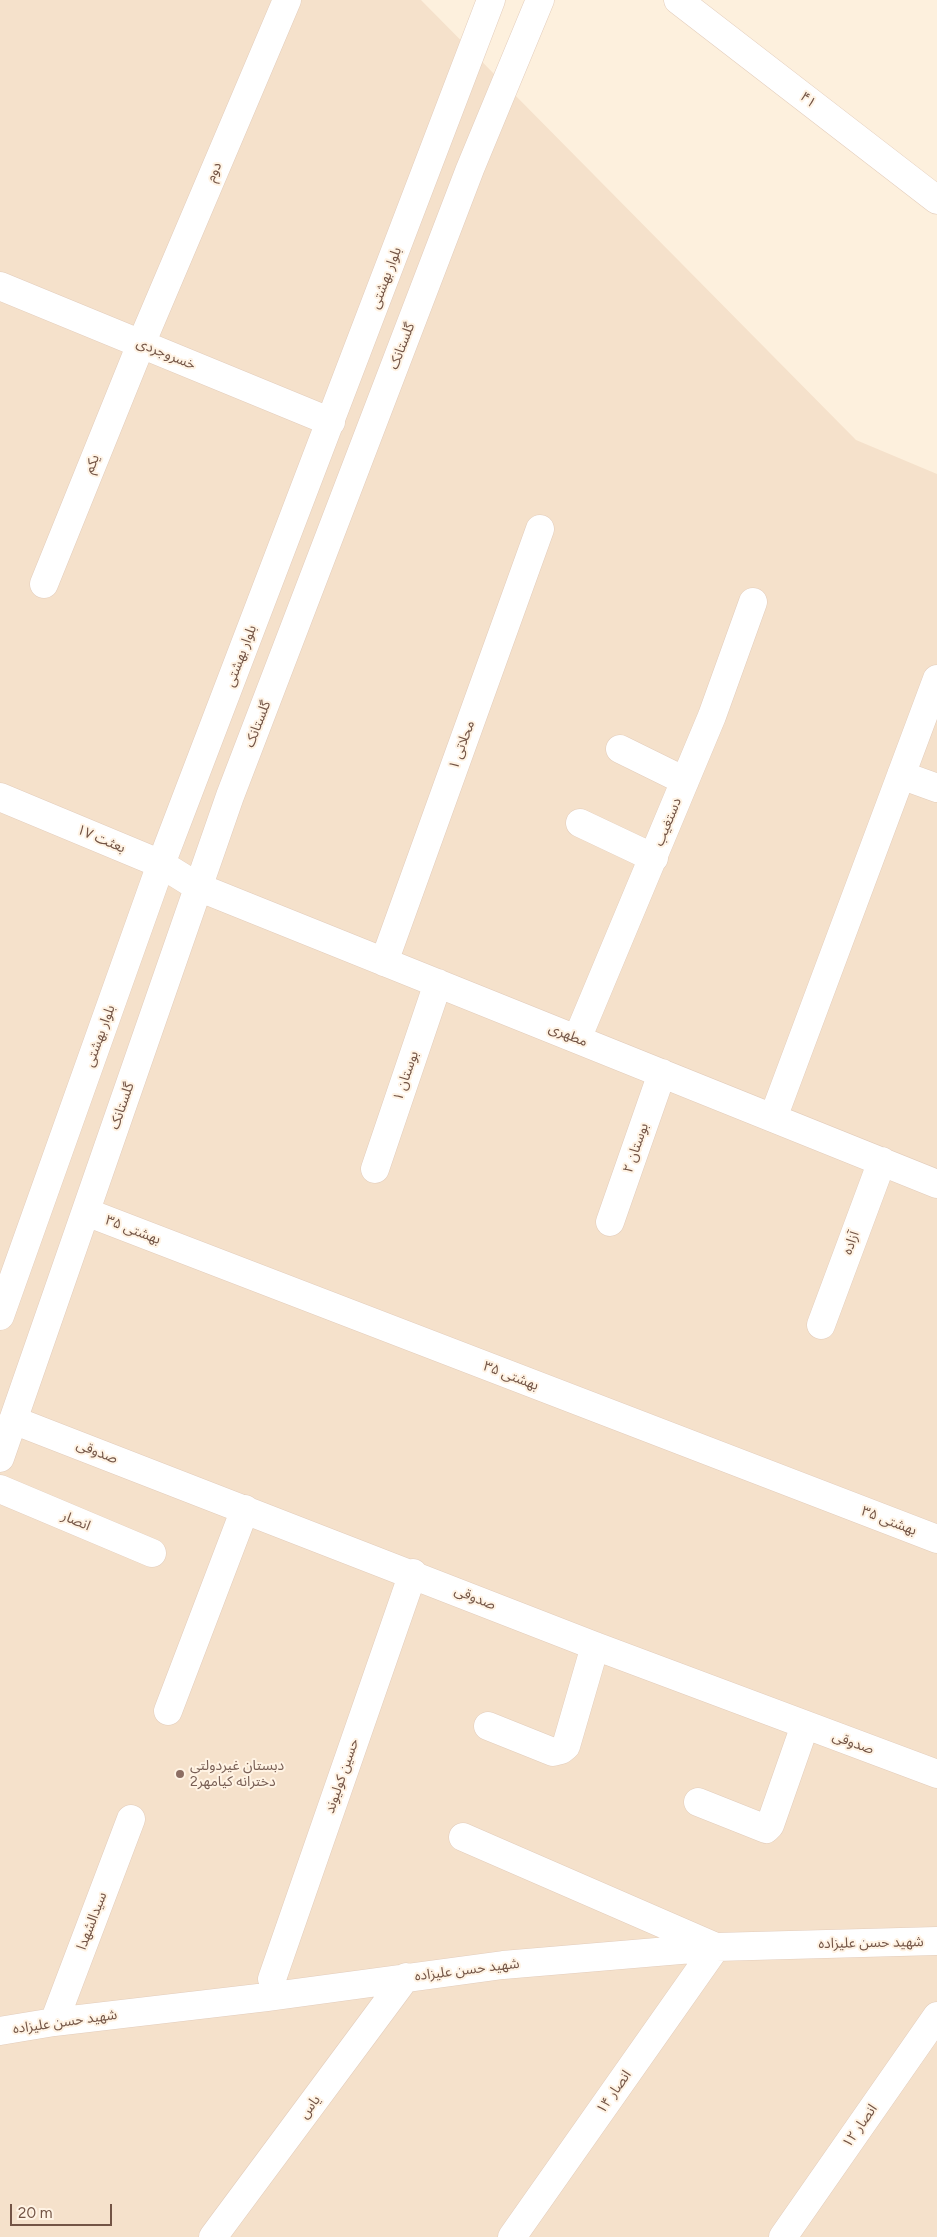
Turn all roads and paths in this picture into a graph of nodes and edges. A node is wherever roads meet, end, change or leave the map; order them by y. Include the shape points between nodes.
1 (287, 0) edge
2 (491, 0) edge
3 (540, 0) edge
4 (678, 0) edge
5 (937, 200) edge
6 (0, 286) edge
7 (141, 344) junction
8 (331, 422) junction
9 (540, 529) dead end
10 (44, 584) dead end
11 (753, 602) dead end
12 (937, 679) edge
13 (620, 749) dead end
14 (901, 775) junction
15 (685, 780) junction
16 (937, 788) edge
17 (0, 797) edge
18 (580, 823) dead end
19 (654, 858) junction
20 (161, 864) junction
21 (198, 887) junction
22 (384, 962) junction
23 (438, 983) junction
24 (576, 1039) junction
25 (662, 1073) junction
26 (774, 1118) junction
27 (882, 1161) junction
28 (375, 1169) dead end
29 (937, 1184) edge
30 (86, 1212) junction
31 (610, 1222) dead end
32 (0, 1316) edge
33 (821, 1325) dead end
34 (14, 1420) junction
35 (0, 1458) edge
36 (0, 1489) edge
37 (245, 1509) junction
38 (937, 1539) edge
39 (152, 1553) dead end
40 (413, 1573) junction
41 (595, 1646) junction
42 (168, 1712) dead end
43 (805, 1725) junction
44 (488, 1726) dead end
45 (937, 1774) edge
46 (698, 1802) dead end
47 (131, 1819) dead end
48 (463, 1837) dead end
49 (937, 1942) edge
50 (716, 1947) junction
51 (406, 1978) junction
52 (272, 1979) dead end
53 (937, 2016) edge
54 (54, 2022) junction
55 (0, 2031) edge
56 (213, 2237) edge
57 (512, 2237) edge
58 (783, 2237) edge

1 - 7 street, دوم
2 - 8 street, بلوار بهشتی
3 - 21 street, گلستانک via 463,188
4 - 5 street, ۴۱
6 - 7 street, خسروجردی
7 - 8 street, خسروجردی
7 - 10 street, یکم
8 - 20 street, بلوار بهشتی
9 - 22 street, محلاتی ۱
11 - 15 street, دستغیب
12 - 14 street
13 - 15 street
14 - 16 street
14 - 26 street
15 - 19 street, دستغیب
17 - 20 street, بعثت ۱۷
18 - 19 street
19 - 24 street, دستغیب
20 - 21 street, بعثت ۱۷
20 - 32 street, بلوار بهشتی
21 - 22 street, مطهری
21 - 30 street, گلستانک
22 - 23 street, مطهری
23 - 24 street, مطهری
23 - 28 street, بوستان ۱
24 - 25 street, مطهری
25 - 26 street, مطهری
25 - 31 street, بوستان ۲
26 - 27 street, مطهری
27 - 29 street, مطهری
27 - 33 street, آزاده
30 - 34 street, گلستانک
30 - 38 street, بهشتی ۳۵
34 - 35 street, گلستانک
34 - 37 street, صدوقی
36 - 39 street, انصار
37 - 40 street, صدوقی
37 - 42 street
40 - 41 street, صدوقی
40 - 52 street, حسین کولیوند
41 - 43 street, صدوقی
41 - 44 street via 566,1746 561,1750 553,1752
43 - 45 street, صدوقی
43 - 46 street via 766,1829
47 - 54 street, سیدالشهدا
48 - 50 street
49 - 50 street, شهید حسن علیزاده
50 - 51 street, شهید حسن علیزاده via 503,1965
50 - 57 street, انصار ۱۴
51 - 54 street, شهید حسن علیزاده
51 - 56 street, یاس
53 - 58 street, انصار ۱۲
54 - 55 street, شهید حسن علیزاده

